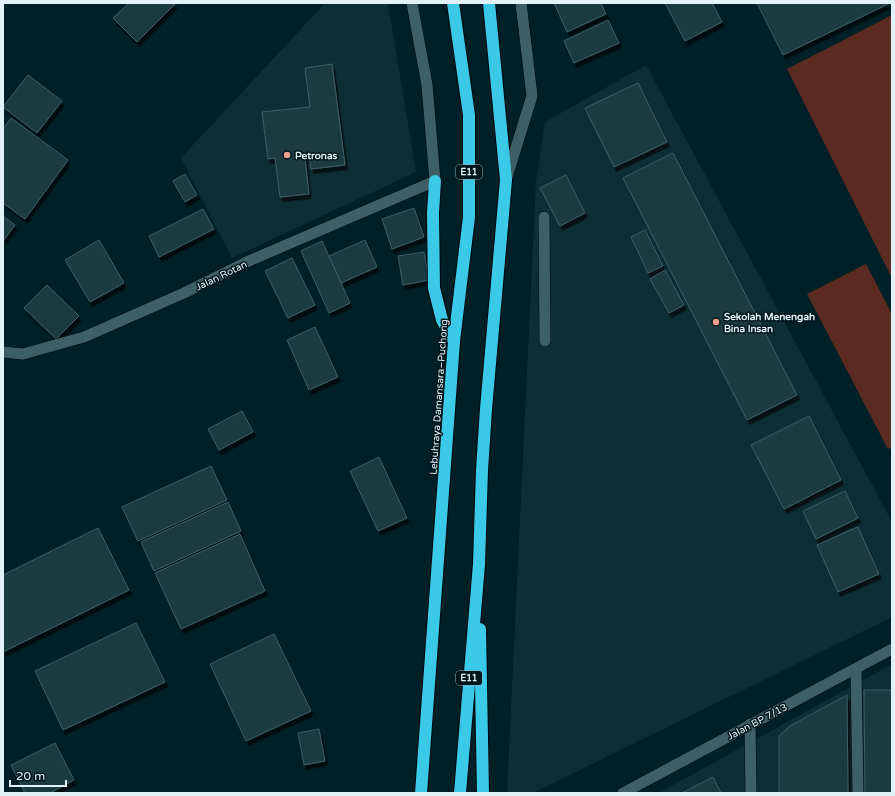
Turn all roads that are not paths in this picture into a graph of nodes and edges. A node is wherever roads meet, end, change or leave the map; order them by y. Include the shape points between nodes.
1 (412, 3) edge
2 (453, 3) edge
3 (489, 3) edge
4 (521, 3) edge
5 (506, 180) junction
6 (435, 182) junction
7 (544, 217) dead end
8 (545, 340) dead end
9 (454, 341) junction
10 (3, 352) edge
11 (479, 564) junction
12 (892, 649) edge
13 (856, 668) junction
14 (750, 724) junction
15 (422, 793) edge
16 (460, 793) edge
17 (484, 793) edge
18 (623, 793) edge
19 (751, 793) edge
20 (858, 793) edge

1 - 6 street via 427,85
2 - 9 highway, Lebuhraya Damansara–Puchong / E11 via 468,115 469,162 469,217
3 - 5 highway, E11
4 - 5 street via 532,96
5 - 11 highway, E11 via 484,432
6 - 9 highway via 434,288 442,320
6 - 10 street, Jalan Rotan via 251,260 84,337 23,354
7 - 8 street
9 - 15 highway, Lebuhraya Damansara–Puchong / E11
11 - 16 highway, E11
11 - 17 highway
12 - 13 street, Jalan BP 7/13
13 - 14 street, Jalan BP 7/13
13 - 20 street
14 - 18 street, Jalan BP 7/13
14 - 19 street

